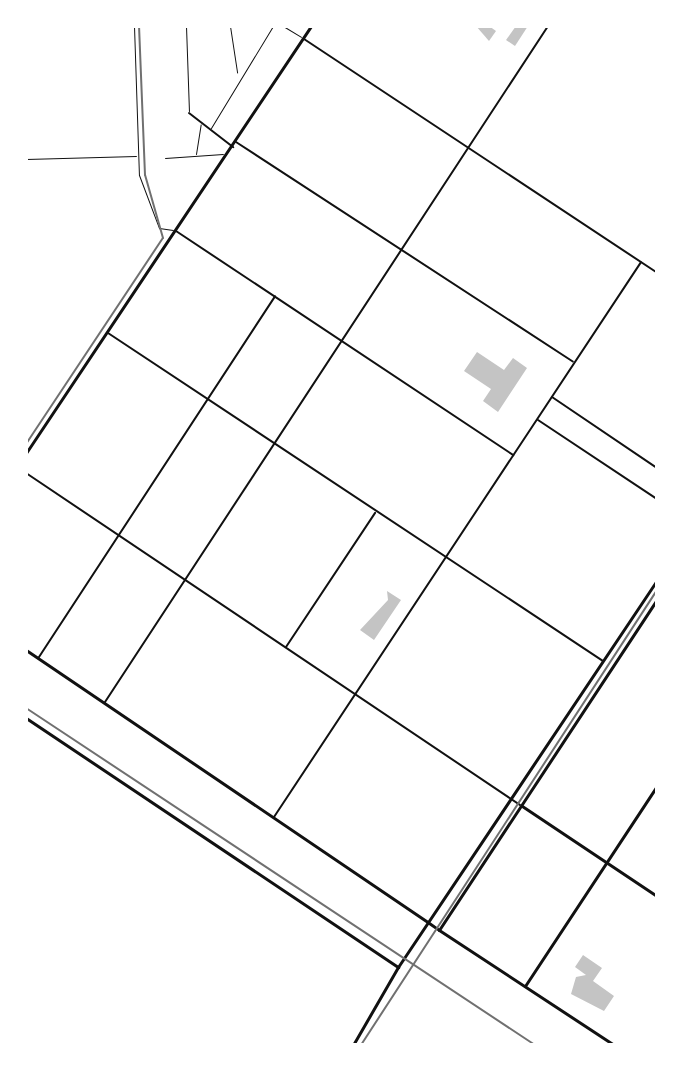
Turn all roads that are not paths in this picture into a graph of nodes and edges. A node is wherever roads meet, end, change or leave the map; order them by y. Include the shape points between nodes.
1 (134, 26) edge
2 (186, 26) edge
3 (230, 26) edge
4 (273, 26) edge
5 (283, 26) edge
6 (311, 26) edge
7 (548, 26) edge
8 (303, 38) junction
9 (238, 74) junction
10 (189, 113) joint
11 (201, 124) junction
12 (210, 131) junction
13 (236, 142) junction
14 (233, 147) junction
15 (469, 147) junction
16 (229, 152) junction
17 (196, 156) junction
18 (138, 157) junction
19 (165, 158) dead end
20 (26, 159) edge
21 (176, 231) junction
22 (400, 249) junction
23 (641, 262) junction
24 (657, 273) edge
25 (275, 296) junction
26 (107, 333) junction
27 (341, 340) junction
28 (574, 363) junction
29 (552, 397) junction
30 (207, 399) junction
31 (537, 419) junction
32 (274, 443) junction
33 (26, 453) edge
34 (514, 455) junction
35 (657, 468) edge
36 (26, 473) edge
37 (657, 499) edge
38 (376, 511) junction
39 (118, 536) junction
40 (448, 559) junction
41 (657, 580) edge
42 (184, 581) junction
43 (657, 600) edge
44 (655, 607) edge
45 (285, 648) junction
46 (26, 650) edge
47 (38, 659) junction
48 (603, 662) junction
49 (613, 668) junction
50 (357, 696) junction
51 (104, 704) junction
52 (26, 718) edge
53 (657, 786) edge
54 (512, 800) junction
55 (522, 806) junction
56 (273, 818) junction
57 (607, 863) junction
58 (657, 896) edge
59 (429, 923) junction
60 (439, 930) junction
61 (398, 967) junction
62 (525, 986) junction
63 (353, 1045) edge
64 (614, 1045) edge

1 - 18 lane
2 - 10 lane
3 - 9 lane
4 - 9 lane
5 - 8 lane
6 - 8 street
7 - 15 street
8 - 13 street
8 - 15 street
9 - 12 lane via 235,95
10 - 11 street
11 - 12 street
11 - 17 lane
12 - 14 street
13 - 14 street
13 - 22 street
14 - 16 street
15 - 22 street
15 - 23 street
16 - 17 lane
16 - 21 street
17 - 19 lane
18 - 20 lane
18 - 21 lane via 159,228
21 - 25 street
21 - 26 street
22 - 27 street
22 - 28 street
23 - 24 street
23 - 28 street
25 - 27 street
25 - 30 street
26 - 30 street
26 - 33 street
27 - 32 street
27 - 34 street
28 - 29 street
29 - 31 street
29 - 35 street
30 - 32 street
30 - 39 street
31 - 34 street
31 - 37 street
32 - 38 street
32 - 42 street
34 - 40 street
36 - 39 street
38 - 40 street
38 - 45 street
39 - 42 street
39 - 47 street
40 - 48 street
40 - 50 street
41 - 48 street
42 - 45 street
42 - 51 street
43 - 44 street
44 - 49 street
45 - 50 street
46 - 47 street
47 - 51 street
48 - 49 street
48 - 54 street
49 - 55 street
50 - 54 street
50 - 56 street
51 - 56 street
52 - 61 street
53 - 57 street
54 - 55 street
54 - 59 street
55 - 57 street
55 - 60 street
56 - 59 street
57 - 58 street
57 - 62 street
59 - 60 street
59 - 61 street
60 - 62 street
61 - 63 street
62 - 64 street

